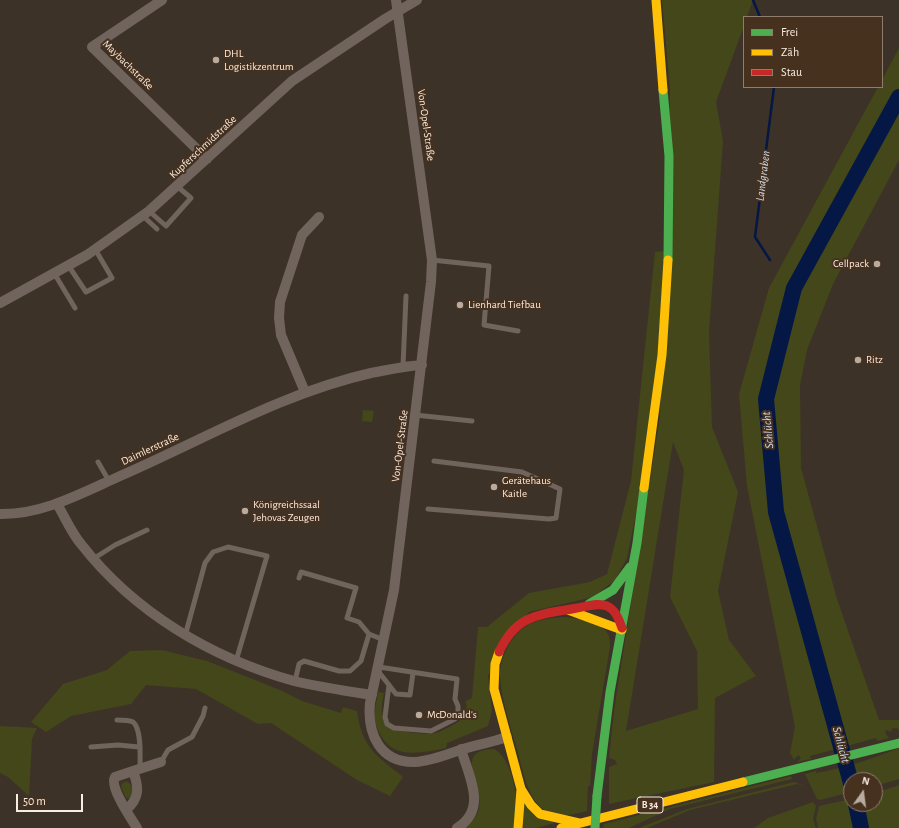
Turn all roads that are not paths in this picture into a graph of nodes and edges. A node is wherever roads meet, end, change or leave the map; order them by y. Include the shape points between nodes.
1 (162, 0) edge
2 (396, 0) edge
3 (418, 0) edge
4 (656, 0) edge
5 (398, 11) junction
6 (207, 159) junction
7 (178, 187) junction
8 (146, 214) junction
9 (319, 217) dead end
10 (157, 229) dead end
11 (95, 249) junction
12 (432, 260) junction
13 (68, 265) junction
14 (54, 273) junction
15 (406, 296) dead end
16 (0, 303) edge
17 (75, 308) dead end
18 (518, 331) dead end
19 (422, 365) junction
20 (403, 366) junction
21 (305, 392) junction
22 (415, 415) junction
23 (472, 421) dead end
24 (434, 461) dead end
25 (98, 462) dead end
26 (109, 481) junction
27 (57, 504) junction
28 (428, 509) dead end
29 (0, 514) edge
30 (147, 530) dead end
31 (93, 559) junction
32 (634, 562) junction
33 (299, 578) dead end
34 (586, 605) junction
35 (568, 610) junction
36 (622, 630) junction
37 (369, 634) junction
38 (185, 636) junction
39 (384, 640) junction
40 (236, 661) junction
41 (378, 669) junction
42 (413, 673) junction
43 (295, 681) junction
44 (389, 685) junction
45 (372, 696) junction
46 (205, 708) dead end
47 (117, 720) dead end
48 (507, 737) junction
49 (899, 743) edge
50 (91, 747) dead end
51 (139, 747) junction
52 (461, 750) junction
53 (161, 762) joint
54 (137, 770) junction
55 (521, 789) junction
56 (126, 810) junction
57 (579, 823) junction
58 (137, 828) edge
59 (457, 828) edge
60 (518, 828) edge
61 (561, 828) edge
62 (595, 828) edge

1 - 6 street, Maybachstraße via 92,47
2 - 5 street, Von-Opel-Straße
3 - 5 street, Kupferschmidstraße
4 - 32 main road via 669,156 668,252 662,355
5 - 6 street, Kupferschmidstraße via 292,81
5 - 12 street, Von-Opel-Straße
6 - 7 street, Kupferschmidstraße
7 - 8 street, Kupferschmidstraße
7 - 8 lane via 191,198 166,226
8 - 10 lane
8 - 11 street, Kupferschmidstraße
9 - 21 street via 302,235 280,302 278,318 282,335
11 - 13 street, Kupferschmidstraße
11 - 13 lane via 112,278 86,292
12 - 18 lane via 489,266 484,325
12 - 19 street, Von-Opel-Straße
13 - 14 street, Kupferschmidstraße
14 - 16 street, Kupferschmidstraße
14 - 17 lane
15 - 20 lane
19 - 20 street, Daimlerstraße
19 - 22 street, Von-Opel-Straße
20 - 21 street, Daimlerstraße
21 - 26 street, Daimlerstraße via 159,454
22 - 23 lane
22 - 39 street, Von-Opel-Straße via 394,590
24 - 28 lane via 522,472 560,489 556,518
25 - 26 lane
26 - 27 street, Daimlerstraße
27 - 29 street, Daimlerstraße
27 - 31 street via 80,543
30 - 31 lane
31 - 38 street via 116,584
32 - 34 main road via 609,595
32 - 36 main road
33 - 37 lane via 301,572 356,588 347,618 359,622
34 - 35 main road
34 - 36 main road via 609,607 618,614
35 - 36 main road
35 - 48 main road via 552,611 529,618 514,628 504,641 496,658 493,675 494,689
36 - 62 main road, bridge via 610,692
37 - 39 lane
37 - 43 lane via 361,661 350,671 339,671 304,660 299,664
38 - 40 street
38 - 40 lane via 205,563 213,552 228,547 267,556
39 - 41 street, Von-Opel-Straße
40 - 43 street
41 - 42 lane
41 - 44 lane
41 - 45 street, Von-Opel-Straße
42 - 44 lane via 410,695 396,694
42 - 44 lane via 457,679 455,699 458,714 455,719 431,731 394,728 387,724 385,717
43 - 45 street
45 - 52 street, Von-Opel-Straße via 370,729 380,747 390,755 415,762
46 - 53 lane via 192,737 168,750
47 - 51 lane via 132,721 137,726
48 - 52 street, Von-Opel-Straße
48 - 55 main road
49 - 57 main road, B 34
50 - 51 lane
51 - 54 lane
52 - 59 street via 473,791 475,808
53 - 54 street
54 - 56 street via 138,790 133,804
54 - 56 street via 115,777 113,781
55 - 57 main road via 540,814
55 - 60 main road
56 - 58 street
57 - 61 main road, B 34

